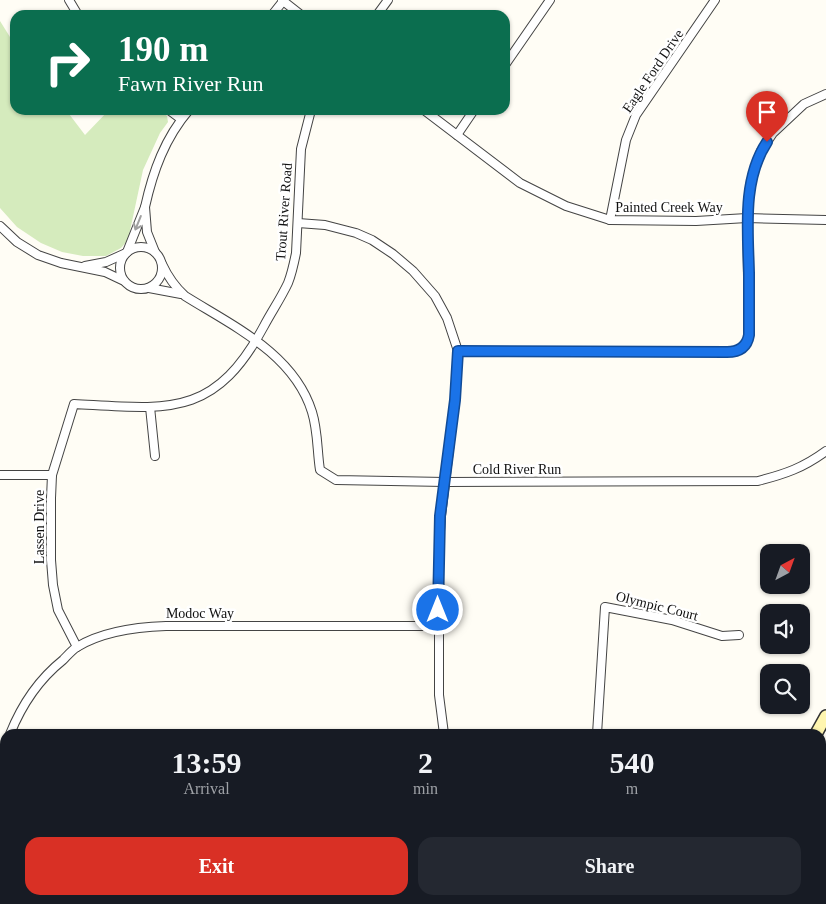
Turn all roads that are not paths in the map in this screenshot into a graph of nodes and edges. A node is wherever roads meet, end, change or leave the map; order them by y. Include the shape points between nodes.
1 (283, 0) edge
2 (550, 0) edge
3 (715, 0) edge
4 (295, 10) edge
5 (510, 58) edge
6 (826, 94) edge
7 (176, 115) edge
8 (184, 115) edge
9 (310, 115) edge
10 (431, 115) edge
11 (471, 115) edge
12 (181, 118) junction
13 (457, 135) junction
14 (145, 207) junction
15 (747, 218) junction
16 (610, 220) junction
17 (826, 220) edge
18 (298, 223) junction
19 (0, 226) edge
20 (126, 253) junction
21 (156, 254) junction
22 (162, 264) junction
23 (83, 266) junction
24 (124, 281) junction
25 (149, 288) junction
26 (185, 296) junction
27 (256, 340) junction
28 (458, 351) junction
29 (74, 404) joint
30 (150, 407) junction
31 (826, 451) edge
32 (154, 456) dead end
33 (0, 475) edge
34 (52, 475) junction
35 (445, 482) junction
36 (438, 626) junction
37 (739, 635) dead end
38 (77, 647) junction
39 (826, 716) edge
40 (12, 729) edge
41 (443, 729) edge
42 (597, 729) edge
43 (819, 729) edge

1 - 4 street
2 - 5 street
3 - 16 street, Eagle Ford Drive via 636,115 626,140
6 - 15 street via 797,110 773,133 761,151 751,181
7 - 12 street
8 - 12 street
9 - 18 street, Trout River Road via 301,149
10 - 13 street, Painted Creek Way
11 - 13 street
12 - 14 street via 166,141
13 - 16 street, Painted Creek Way via 520,183 566,206
14 -> 20 street
14 - 21 street via 147,232
15 - 16 street, Painted Creek Way
15 - 17 street, Painted Creek Way
15 - 28 street via 749,335 747,342 738,350
18 - 27 street, Trout River Road via 296,253 288,282
18 - 28 street via 325,225 356,233 394,254 436,296
19 - 23 street via 38,256
20 - 21 street via 144,247
20 - 23 street via 106,262
20 - 24 street via 120,267
21 - 22 street
22 - 25 street via 160,277
22 - 26 street, Cold River Run via 172,284
23 - 24 street
24 - 25 street via 134,288
25 - 26 street, Cold River Run
26 - 27 street, Cold River Run
27 - 30 street, Trout River Road via 233,372 207,394 185,402
27 - 35 street, Cold River Run via 295,377 304,393 316,431 320,470 336,480
28 - 35 street
29 - 30 street, Trout River Road
29 - 34 street, Lassen Drive
30 - 32 street
31 - 35 street, Cold River Run via 803,466 758,481
33 - 34 street
34 - 38 street, Lassen Drive via 53,585 58,610
35 - 36 street via 440,516
36 - 38 street, Modoc Way via 141,627
36 - 41 street via 439,695
37 - 42 street, Olympic Court via 722,636 672,620 605,606
38 - 40 street, Modoc Way via 31,692
39 - 43 street

